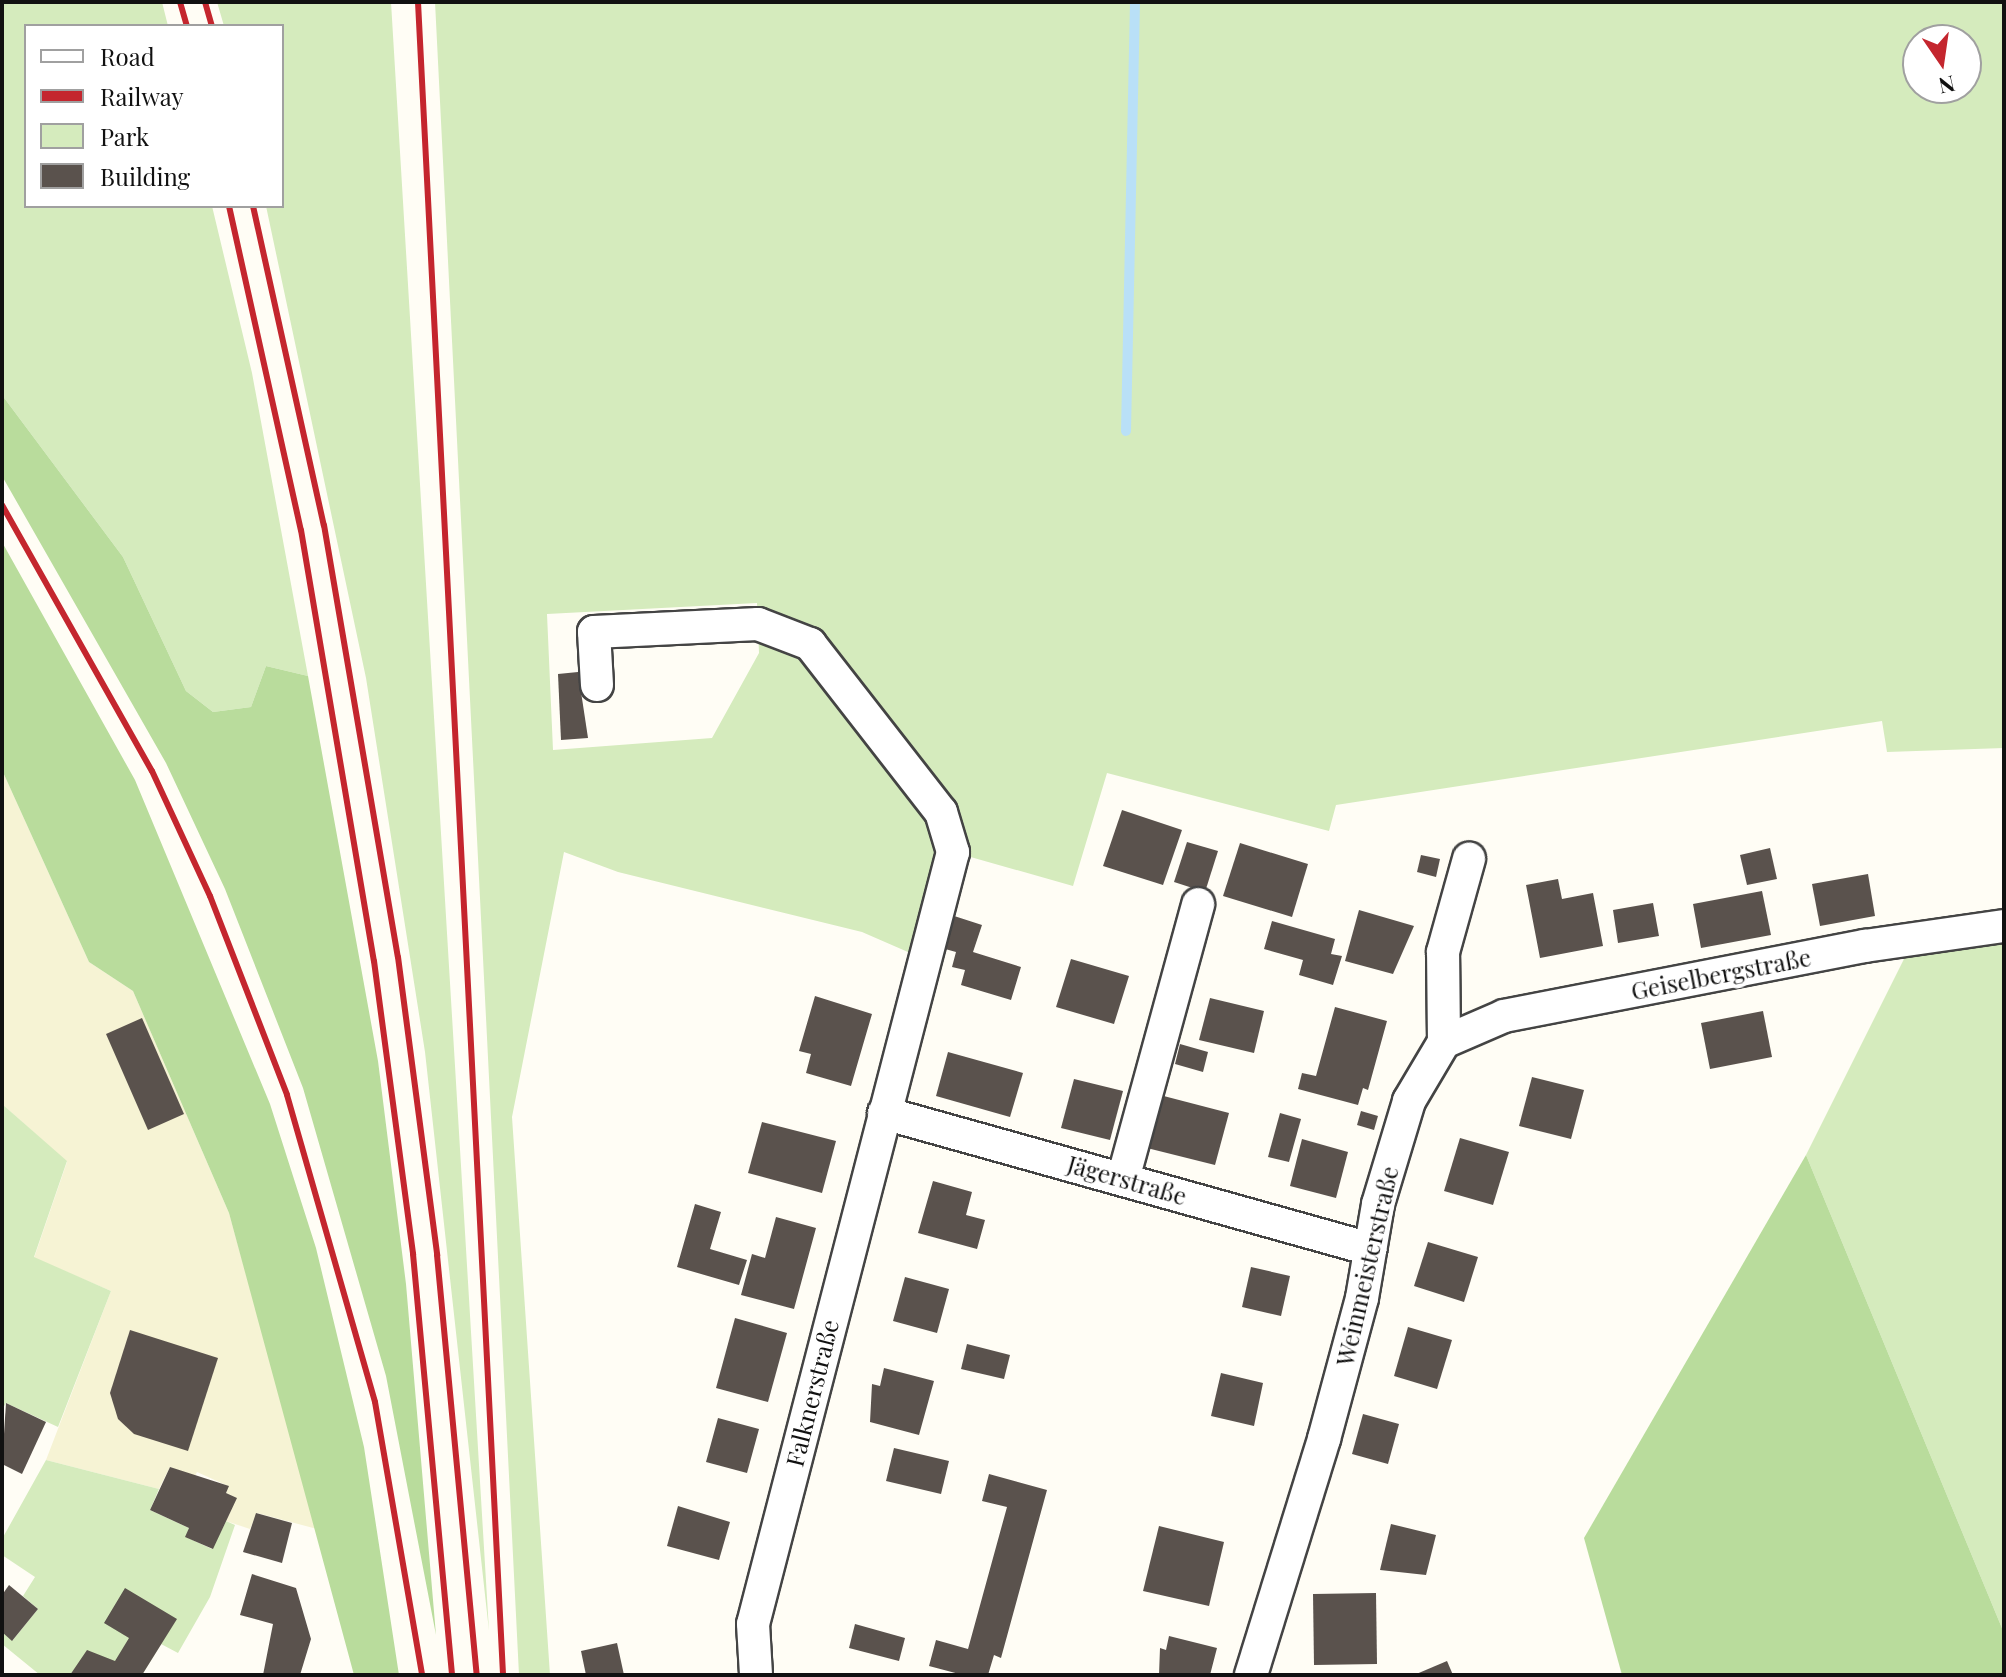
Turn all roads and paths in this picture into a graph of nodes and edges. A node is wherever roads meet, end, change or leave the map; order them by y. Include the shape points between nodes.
1 (597, 685) dead end
2 (1469, 859) dead end
3 (1198, 904) dead end
4 (2004, 926) edge
5 (1444, 1042) junction
6 (884, 1113) junction
7 (1123, 1179) junction
8 (1370, 1249) junction
9 (756, 1675) edge
10 (1251, 1675) edge

1 - 6 street, Falknerstraße via 594,632 758,624 810,644 941,812 953,852 950,872
2 - 5 street via 1443,952
3 - 7 street
4 - 5 street, Geiselbergstraße via 1865,946 1504,1016
5 - 8 street, Weinmeisterstraße via 1409,1101
6 - 7 street, Jägerstraße
6 - 9 street, Falknerstraße via 753,1624
7 - 8 street, Jägerstraße
8 - 10 street, Weinmeisterstraße via 1324,1439

